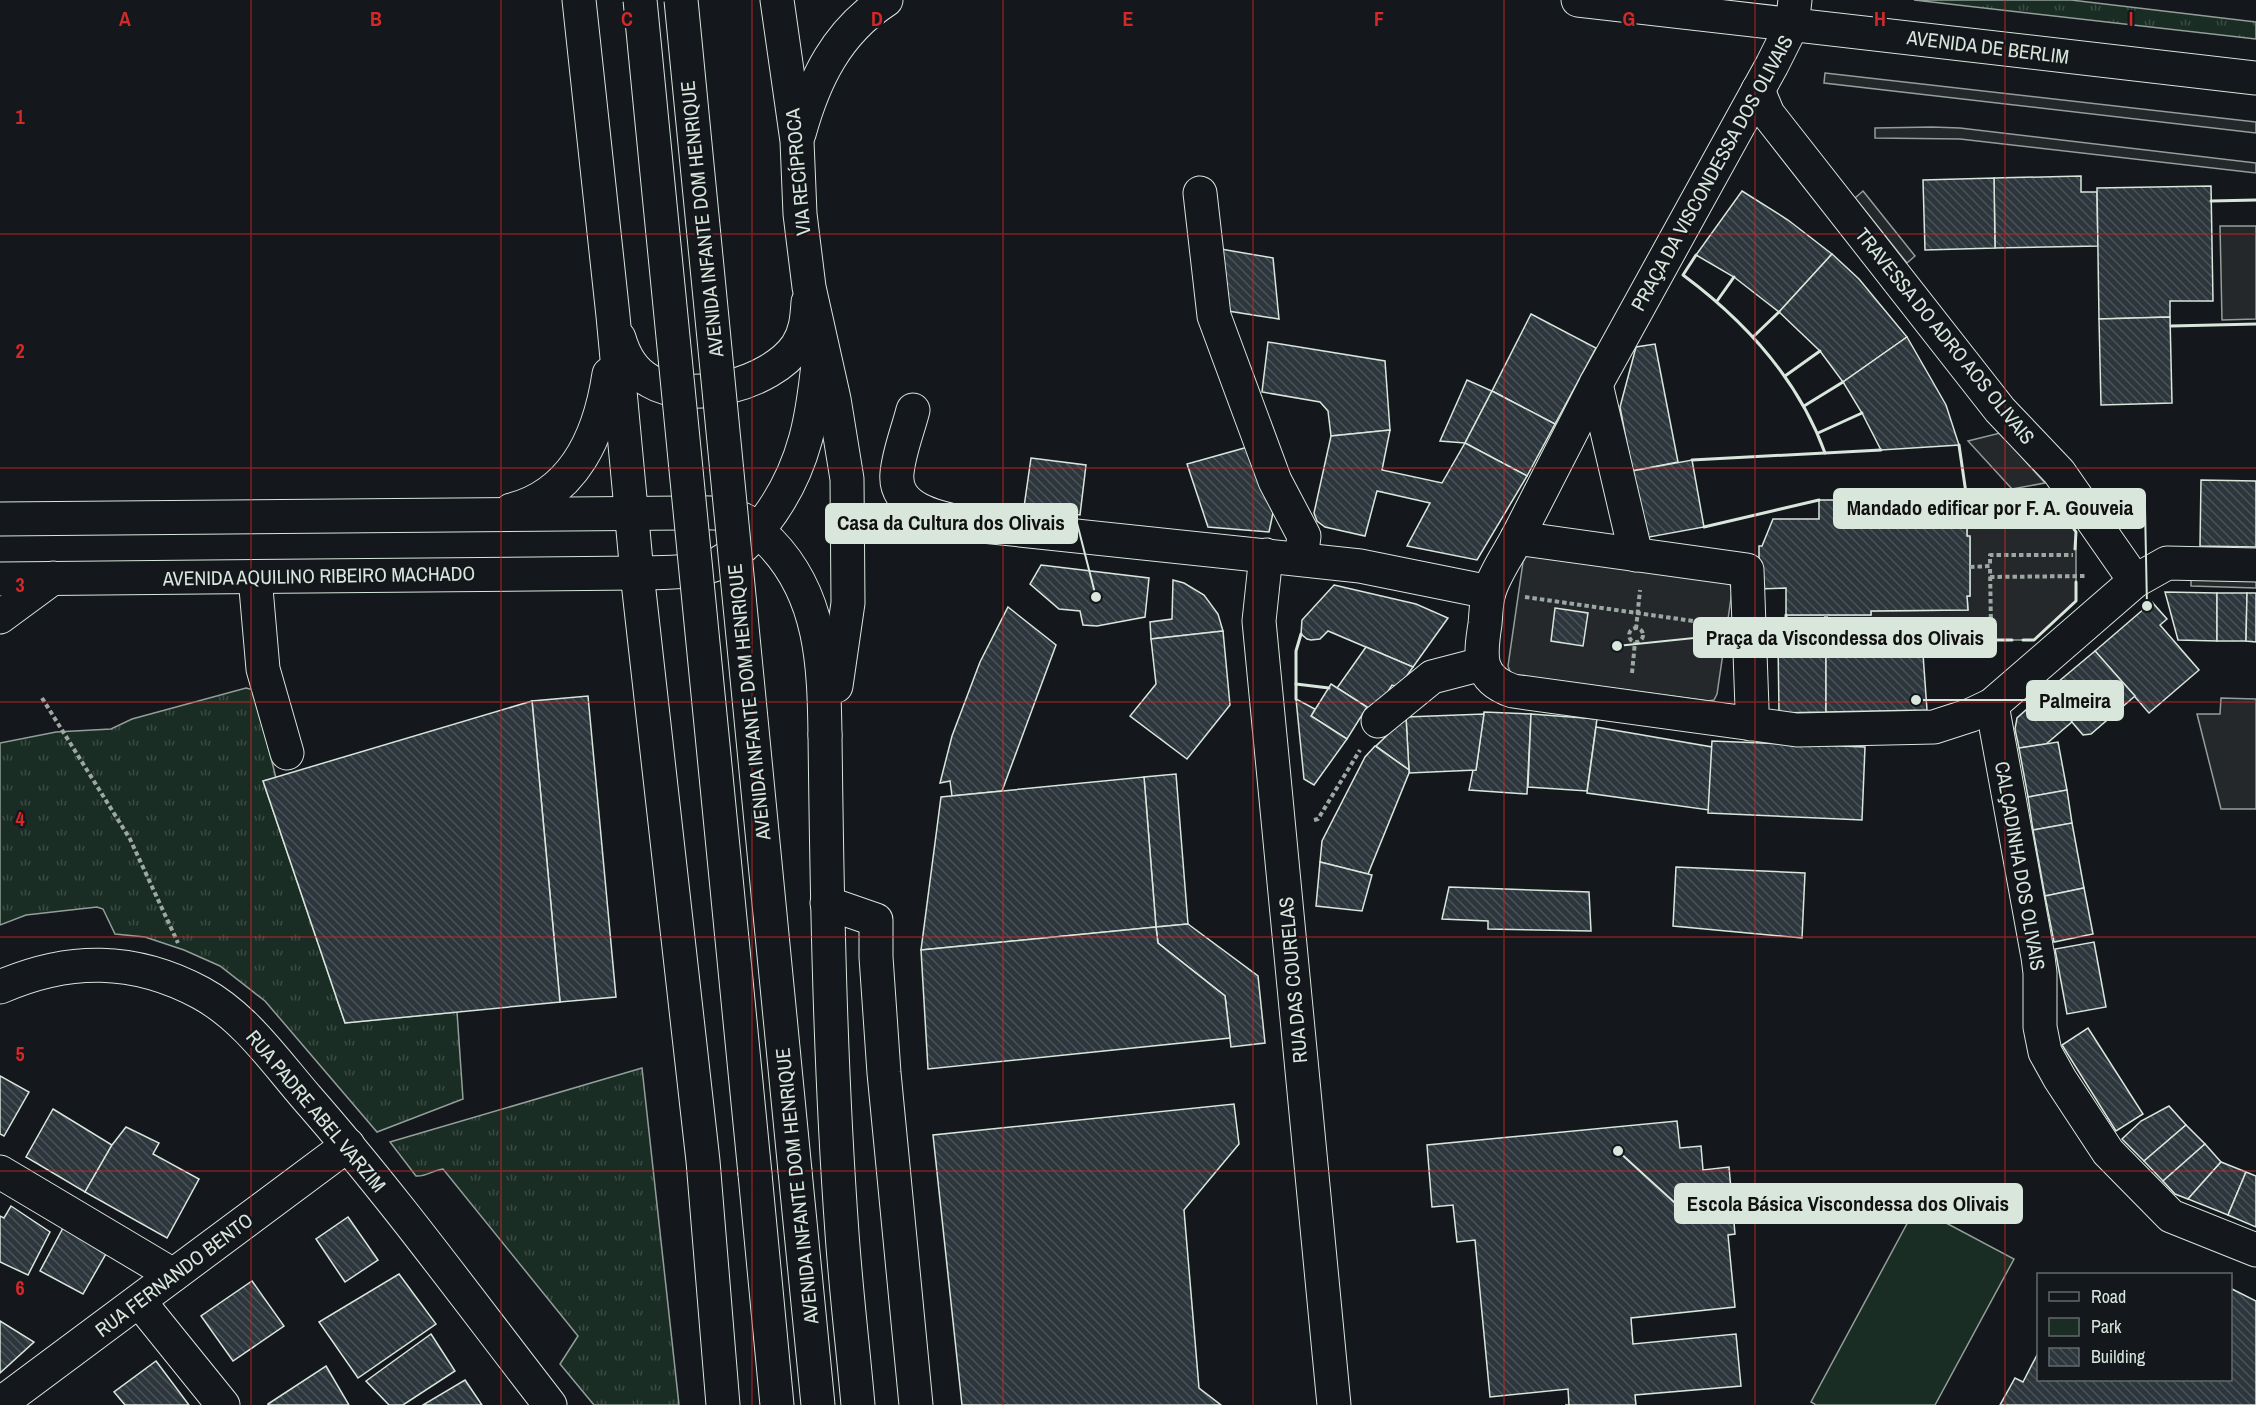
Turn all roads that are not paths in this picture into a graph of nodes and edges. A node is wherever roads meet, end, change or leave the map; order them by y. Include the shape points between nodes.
1 (579, 0) edge
2 (640, 0) edge
3 (681, 0) edge
4 (777, 0) edge
5 (886, 0) edge
6 (1578, 0) edge
7 (1794, 12) edge
8 (2256, 78) edge
9 (1758, 90) junction
10 (797, 141) junction
11 (1200, 193) dead end
12 (809, 287) junction
13 (613, 316) junction
14 (820, 343) junction
15 (1596, 384) junction
16 (914, 410) dead end
17 (632, 513) junction
18 (479, 515) junction
19 (0, 519) edge
20 (758, 530) junction
21 (1517, 538) junction
22 (1266, 555) junction
23 (1636, 555) junction
24 (1301, 559) junction
25 (2256, 565) edge
26 (637, 573) junction
27 (2130, 574) junction
28 (255, 577) junction
29 (53, 578) junction
30 (0, 579) edge
31 (1489, 592) junction
32 (0, 617) edge
33 (1482, 664) junction
34 (1992, 705) junction
35 (1378, 721) road end
36 (1750, 724) junction
37 (825, 735) junction
38 (287, 753) dead end
39 (827, 903) junction
40 (0, 987) edge
41 (348, 1145) junction
42 (0, 1172) edge
43 (2256, 1250) edge
44 (173, 1275) junction
45 (139, 1300) junction
46 (0, 1404) edge
47 (223, 1405) edge
48 (550, 1405) edge
49 (723, 1405) edge
50 (777, 1405) edge
51 (818, 1405) edge
52 (858, 1405) edge
53 (916, 1405) edge
54 (1334, 1405) edge

1 - 13 main road
2 - 50 main road, AVENIDA INFANTE DOM HENRIQUE, bridge
3 - 51 main road, AVENIDA INFANTE DOM HENRIQUE, bridge
4 - 10 main road, VIA RECÍPROCA
5 - 10 main road via 850,30 827,63 809,99
6 - 7 main road, AVENIDA DE BERLIM
7 - 8 main road, AVENIDA DE BERLIM
7 - 9 main road, PRAÇA DA VISCONDESSA DOS OLIVAIS
9 - 15 main road, PRAÇA DA VISCONDESSA DOS OLIVAIS
9 - 27 main road, TRAVESSA DO ADRO AOS OLIVAIS via 1768,114 2001,411 2059,472
10 - 12 main road, VIA RECÍPROCA
11 - 24 main road via 1214,316 1275,481 1304,536
12 - 13 main road via 805,329 782,363 755,378 719,388 672,390 651,382 627,360
12 - 14 main road, VIA RECÍPROCA
13 - 17 main road
13 - 18 main road via 603,405 596,429 572,473 537,500 499,513
14 - 20 main road, AVENIDA AQUILINO RIBEIRO MACHADO via 807,439 792,480
14 - 37 main road via 834,399 849,505 848,603
15 - 21 main road, PRAÇA DA VISCONDESSA DOS OLIVAIS
15 - 23 main road
16 - 22 main road via 897,473 903,498 920,510 973,525
17 - 18 main road
17 - 20 main road via 717,514 741,518
17 - 26 main road
18 - 19 main road
20 - 26 main road, AVENIDA AQUILINO RIBEIRO MACHADO via 742,549 700,569
20 - 37 main road via 796,577 809,605 824,674
21 - 23 main road
21 - 31 main road, PRAÇA DA VISCONDESSA DOS OLIVAIS
22 - 24 main road
22 - 54 main road, RUA DAS COURELAS via 1259,621
23 - 36 main road via 1747,570
24 - 31 main road via 1360,566
25 - 27 main road via 2167,563
26 - 28 main road, AVENIDA AQUILINO RIBEIRO MACHADO
26 - 49 main road via 703,1161
27 - 34 main road
28 - 29 main road, AVENIDA AQUILINO RIBEIRO MACHADO
28 - 38 main road via 262,669
29 - 30 main road, AVENIDA AQUILINO RIBEIRO MACHADO
29 - 32 main road
31 - 33 main road, PRAÇA DA VISCONDESSA DOS OLIVAIS
33 - 35 main road via 1432,677
33 - 36 main road via 1499,687 1513,691
34 - 36 main road via 1949,723 1919,728 1797,730
34 - 43 main road, CALÇADINHA DOS OLIVAIS via 2038,957 2040,1027 2045,1052 2108,1152 2171,1216
37 - 39 main road
39 - 52 main road via 842,1234
39 - 53 main road via 876,920 884,1073
40 - 41 main road, RUA PADRE ABEL VARZIM via 68,966 101,965 135,969 201,993 227,1010 253,1035
41 - 44 main road, RUA FERNANDO BENTO
41 - 48 main road, RUA PADRE ABEL VARZIM
42 - 44 main road
44 - 45 main road, RUA FERNANDO BENTO
45 - 46 main road, RUA FERNANDO BENTO
45 - 47 main road

